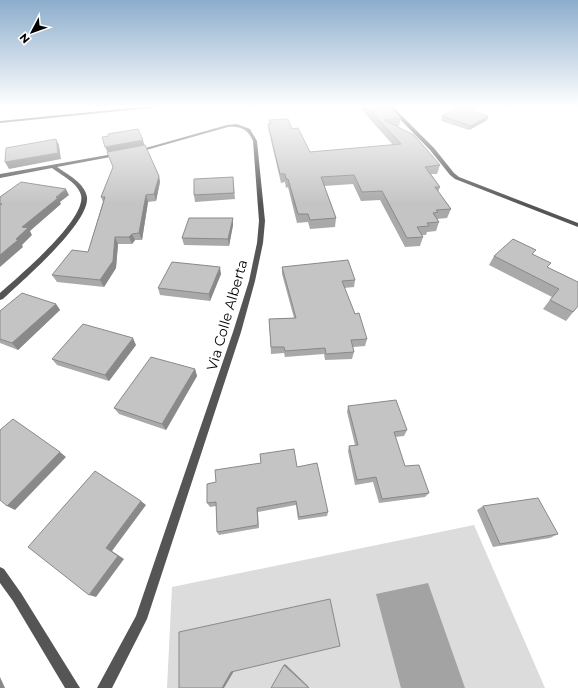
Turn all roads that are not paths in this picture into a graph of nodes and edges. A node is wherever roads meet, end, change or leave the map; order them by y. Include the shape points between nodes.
1 (182, 139) edge
2 (254, 139) edge
3 (422, 139) edge
4 (54, 167) junction
5 (0, 176) edge
6 (578, 225) edge
7 (0, 297) edge
8 (0, 573) edge
9 (73, 688) edge
10 (104, 688) edge

1 - 4 street, Via Colle Alberta via 146,149
2 - 10 street, Via Colle Alberta via 262,214 260,242 237,332 141,619
3 - 6 street via 454,176
4 - 5 street
4 - 7 street via 75,183 84,195 82,212 55,244
8 - 9 street

